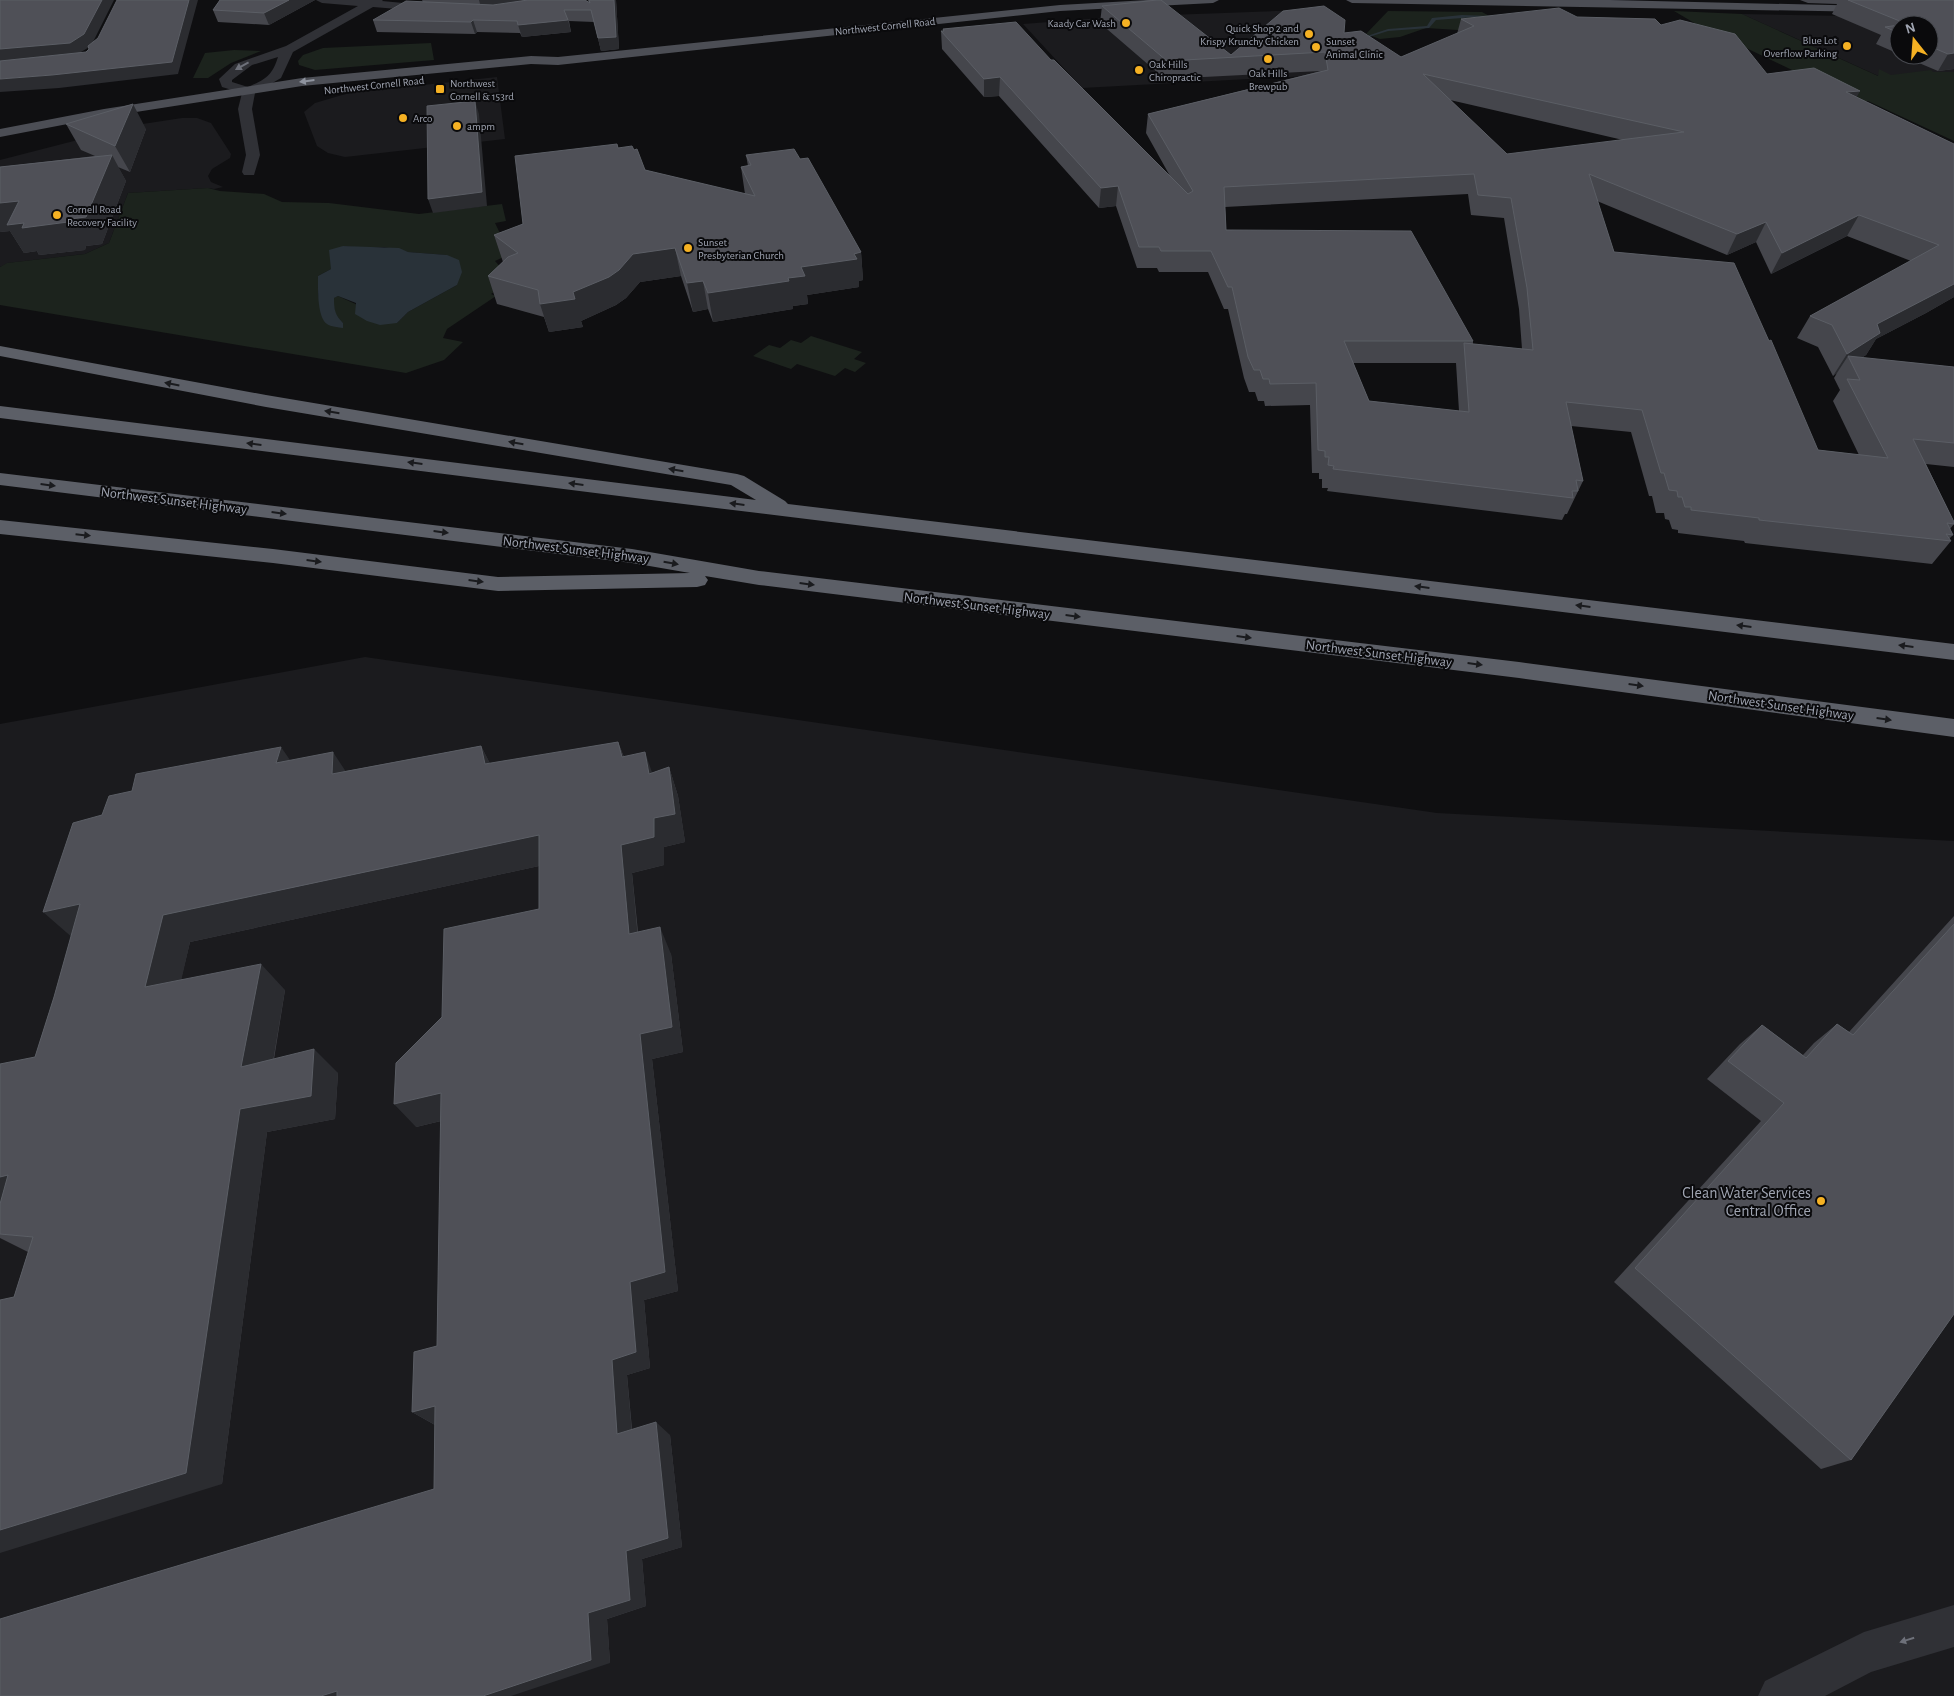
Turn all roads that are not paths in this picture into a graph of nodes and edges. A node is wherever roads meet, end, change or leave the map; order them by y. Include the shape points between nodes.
1 (322, 0) edge
2 (1213, 0) edge
3 (1352, 0) edge
4 (374, 2) edge
5 (448, 10) edge
6 (1889, 10) edge
7 (288, 50) junction
8 (249, 92) junction
9 (0, 133) edge
10 (249, 172) dead end
11 (0, 351) edge
12 (0, 412) edge
13 (0, 479) edge
14 (786, 509) junction
15 (0, 527) edge
16 (759, 578) junction
17 (1954, 652) edge
18 (1954, 728) edge
19 (1954, 1626) edge
20 (1780, 1696) edge

1 - 4 street
2 - 8 main road, Northwest Cornell Road via 1060,8 558,61 532,68 305,93
3 - 6 main road
4 - 5 street
4 - 7 street
7 - 8 street via 278,73
7 -> 8 street via 242,65 225,79 227,84
8 - 9 main road, Northwest Cornell Road via 104,113
8 - 10 street via 245,109 253,155
14 -> 11 highway via 737,480 266,401
14 -> 12 highway
13 -> 16 highway, Northwest Sunset Highway via 632,556
17 -> 14 highway
15 -> 16 highway via 498,584
16 -> 18 highway, Northwest Sunset Highway via 1510,668
19 -> 20 street via 1864,1653

